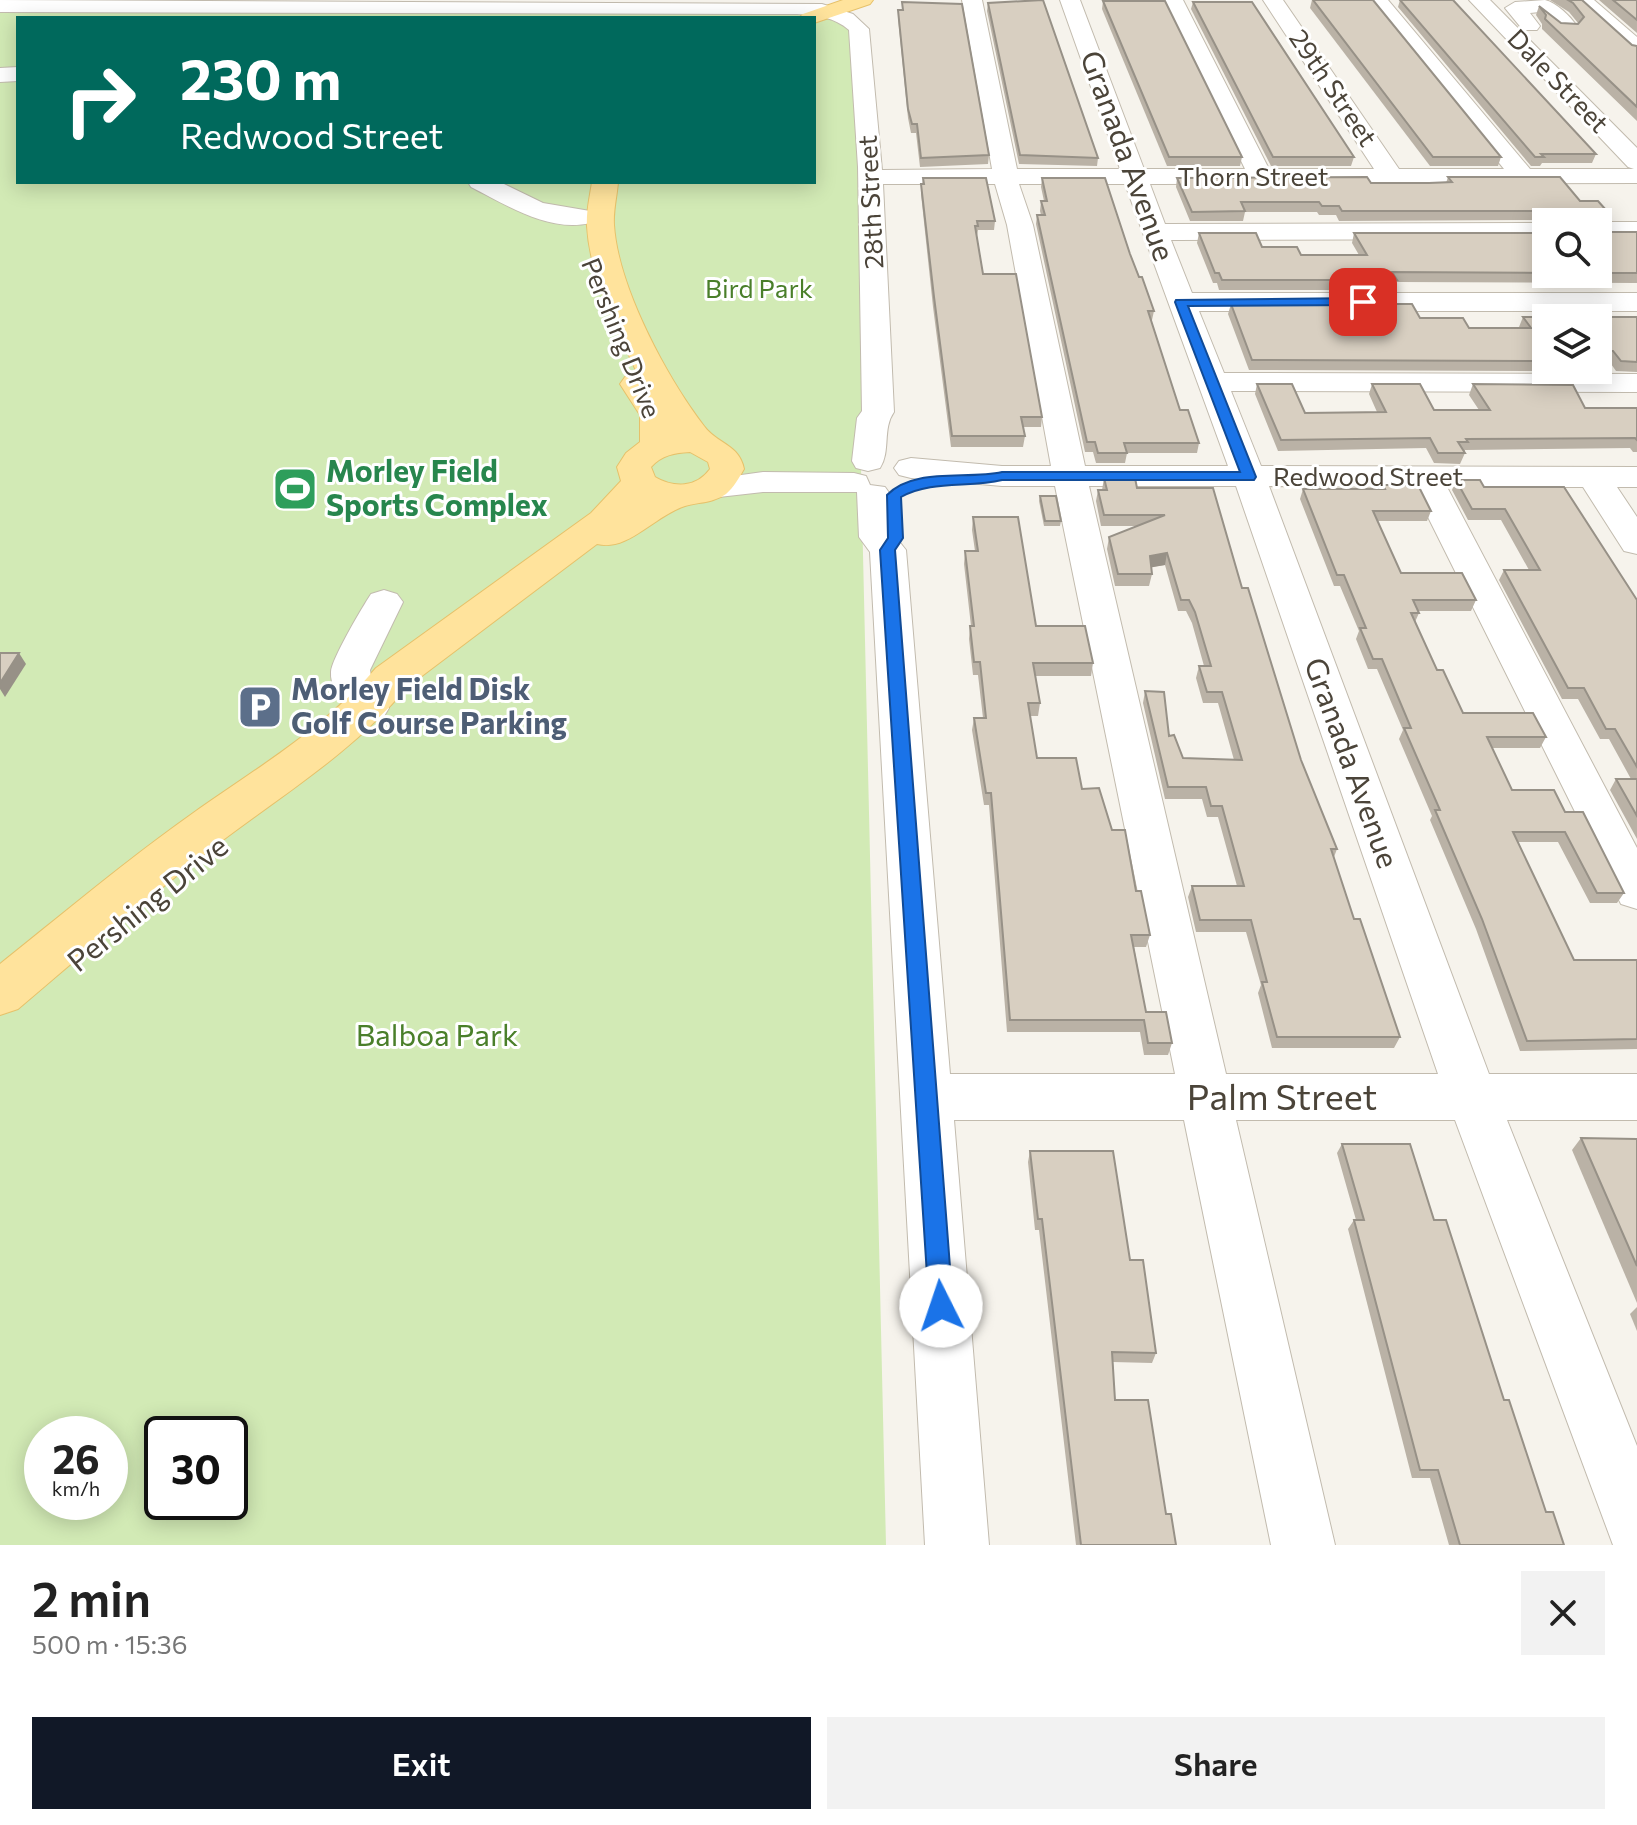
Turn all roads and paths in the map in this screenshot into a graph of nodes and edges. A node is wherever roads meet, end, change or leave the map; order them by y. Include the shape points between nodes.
1 (863, 0) edge
2 (972, 0) edge
3 (1070, 0) edge
4 (1173, 0) edge
5 (1273, 0) edge
6 (1378, 0) edge
7 (1479, 0) edge
8 (1582, 0) edge
9 (39, 3) edge
10 (146, 3) edge
11 (354, 4) edge
12 (456, 4) edge
13 (555, 4) edge
14 (659, 4) edge
15 (764, 4) edge
16 (0, 6) edge
17 (244, 8) edge
18 (818, 15) edge
19 (1530, 26) dead end
20 (1567, 26) edge
21 (1637, 48) edge
22 (1637, 162) edge
23 (1637, 176) edge
24 (870, 177) junction
25 (1134, 177) junction
26 (1261, 177) junction
27 (1392, 177) junction
28 (1524, 177) junction
29 (1005, 178) junction
30 (484, 184) edge
31 (589, 184) edge
32 (605, 184) edge
33 (581, 217) junction
34 (1612, 230) edge
35 (1637, 230) edge
36 (1532, 231) edge
37 (1156, 232) junction
38 (1181, 302) junction
39 (1637, 302) edge
40 (626, 315) junction
41 (1212, 382) junction
42 (1637, 383) edge
43 (657, 447) junction
44 (704, 473) junction
45 (1070, 476) junction
46 (883, 477) junction
47 (1249, 477) junction
48 (1425, 477) junction
49 (1593, 477) junction
50 (1637, 477) edge
51 (639, 482) junction
52 (1637, 543) edge
53 (384, 602) dead end
54 (369, 708) junction
55 (287, 774) junction
56 (1637, 891) edge
57 (0, 994) edge
58 (0, 1024) edge
59 (927, 1097) junction
60 (1204, 1097) junction
61 (1472, 1097) junction
62 (1637, 1097) edge
63 (1637, 1526) edge
64 (957, 1545) edge
65 (1303, 1545) edge

1 - 18 main road
2 - 29 street
3 - 25 street, Granada Avenue
4 - 26 street
5 - 27 street, 29th Street
6 - 28 street
7 - 22 street, Dale Street
8 - 21 street
9 - 10 street
9 - 16 street
10 - 17 street
11 - 12 street
11 - 17 street
12 - 13 street
13 - 14 street
14 - 15 street
15 - 18 street
18 - 24 street, 28th Street via 850,19 859,29
19 - 20 street via 1515,8 1545,6
23 - 28 street, Thorn Street
24 - 29 street, Thorn Street
24 - 46 street, 28th Street via 878,412 873,418
25 - 26 street, Thorn Street
25 - 29 street, Thorn Street
25 - 37 street, Granada Avenue
26 - 27 street, Thorn Street
27 - 28 street, Thorn Street
29 - 45 street via 1020,225
30 - 33 street via 536,210
31 - 33 main road, Pershing Drive
32 - 40 main road, Pershing Drive via 601,237
33 - 40 main road via 590,222 611,297
33 - 43 main road, Pershing Drive via 588,265 602,303 638,390 657,415
34 - 35 street
36 - 37 street
37 - 38 street, Granada Avenue
38 - 39 street
38 - 41 street, Granada Avenue
40 - 44 main road, Pershing Drive
41 - 42 street
41 - 47 street, Granada Avenue
43 - 44 main road via 678,442
43 - 51 main road via 638,459 634,467
44 - 46 street, Redwood Street via 763,482
44 - 51 main road via 648,490
44 - 54 main road, Pershing Drive via 628,521 412,693
45 - 46 street, Redwood Street
45 - 47 street, Redwood Street
45 - 60 street
46 - 59 street, 28th Street via 896,538 888,550
47 - 48 street, Redwood Street
47 - 61 street, Granada Avenue
48 - 49 street, Redwood Street
48 - 56 street
49 - 50 street, Redwood Street
49 - 52 street
51 - 54 main road, Pershing Drive via 604,521 391,678
53 - 54 street via 350,670 353,687
54 - 55 main road, Pershing Drive
55 - 57 main road, Pershing Drive via 188,841
55 - 58 main road, Pershing Drive via 228,841
59 - 60 street, Palm Street
59 - 64 street, 28th Street
60 - 61 street, Palm Street
60 - 65 street
61 - 62 street, Palm Street
61 - 63 street, Granada Avenue

